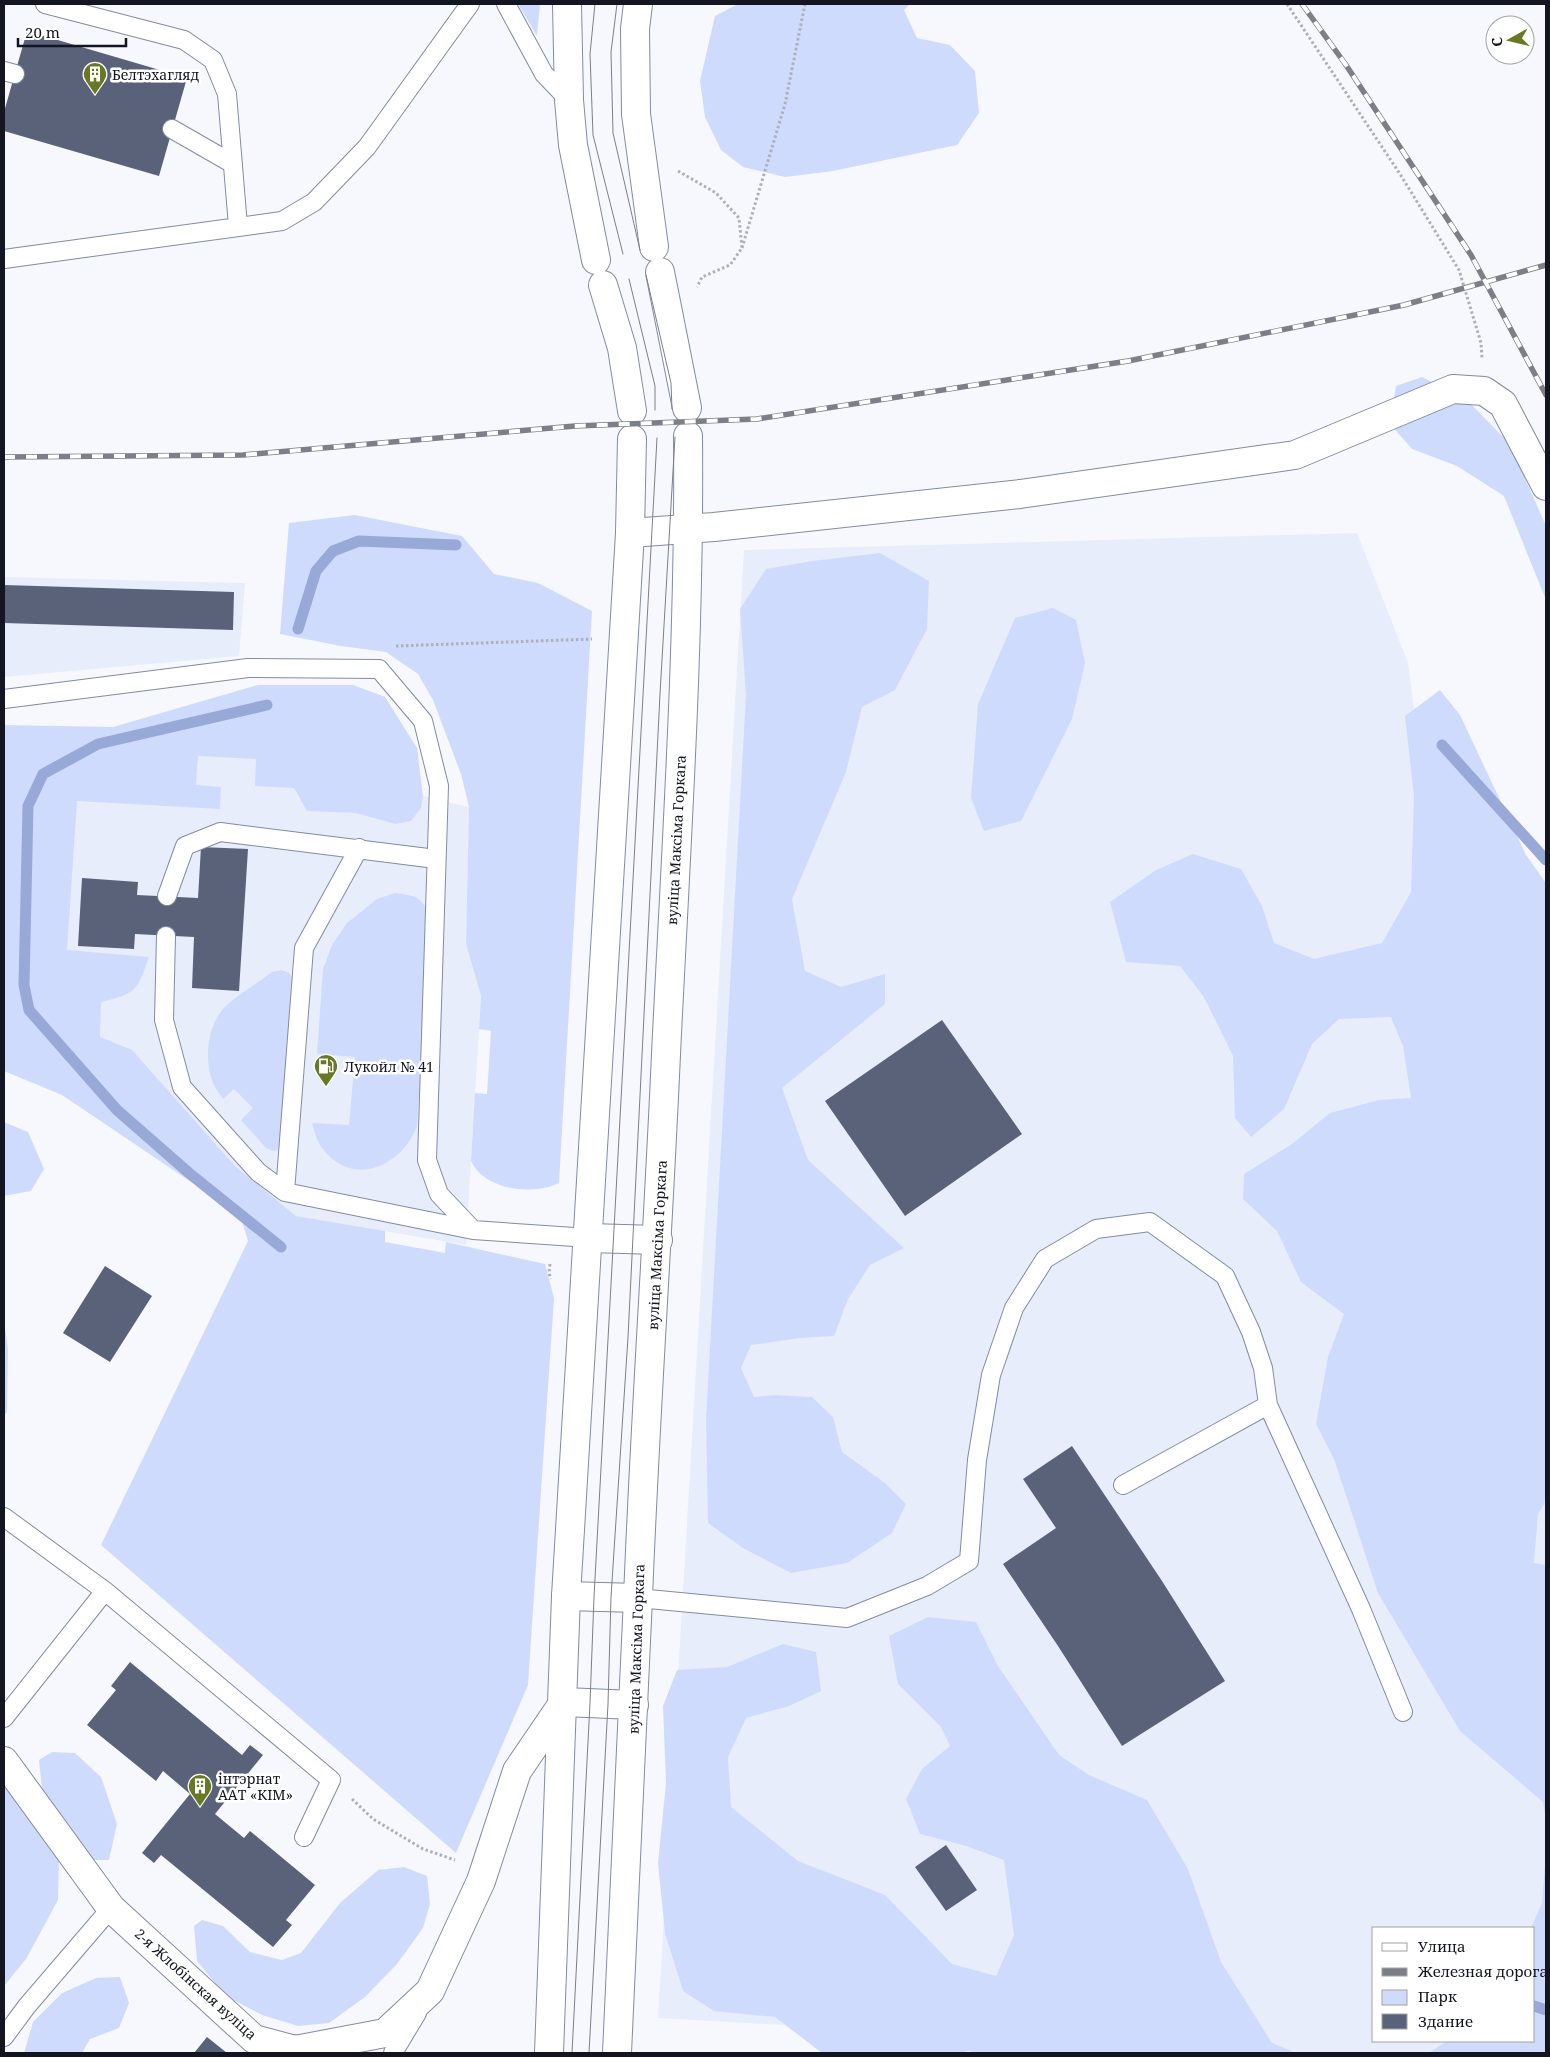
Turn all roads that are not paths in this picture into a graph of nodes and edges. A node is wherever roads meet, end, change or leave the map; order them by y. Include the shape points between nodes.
1 (45, 4) edge
2 (470, 4) edge
3 (506, 4) edge
4 (568, 4) edge
5 (638, 4) edge
6 (569, 100) junction
7 (172, 129) dead end
8 (233, 164) junction
9 (238, 226) junction
10 (4, 259) edge
11 (687, 408) dead end
12 (632, 411) dead end
13 (688, 436) dead end
14 (632, 439) dead end
15 (1546, 486) edge
16 (689, 529) junction
17 (630, 533) junction
18 (8, 696) edge
19 (359, 848) junction
20 (436, 859) junction
21 (167, 896) dead end
22 (166, 936) dead end
23 (284, 1192) junction
24 (473, 1230) junction
25 (589, 1238) junction
26 (658, 1240) junction
27 (1268, 1405) junction
28 (1123, 1485) dead end
29 (4, 1518) edge
30 (105, 1591) junction
31 (566, 1596) junction
32 (638, 1598) junction
33 (564, 1702) junction
34 (634, 1705) junction
35 (1403, 1712) dead end
36 (4, 1718) edge
37 (4, 1761) edge
38 (304, 1837) dead end
39 (111, 1908) junction
40 (430, 1991) junction
41 (4, 2037) edge
42 (393, 2053) edge
43 (549, 2053) edge
44 (618, 2053) edge

1 - 8 lane via 184,40 213,60 227,94
2 - 9 lane via 367,147 314,202 282,221
3 - 6 lane via 544,74
4 - 6 main road
5 - 11 main road via 635,29 636,114 657,259
6 - 12 main road via 573,144 600,272 622,348
7 - 8 lane
8 - 9 lane
9 - 10 lane
13 - 16 main road, вуліца Максіма Горкага
14 - 17 main road
15 - 16 main road via 1503,404 1484,391 1454,389 1295,455 1020,494
16 - 17 main road
16 - 26 main road, вуліца Максіма Горкага
17 - 25 main road
18 - 20 lane via 248,668 379,669 423,720 438,786
19 - 20 lane
19 - 21 lane via 220,832 185,846
19 - 23 lane via 304,948
20 - 24 lane via 427,1160 439,1194
22 - 23 lane via 164,1020 182,1087 258,1172
23 - 24 lane
24 - 25 lane
25 - 26 main road
25 - 31 main road
26 - 32 main road, вуліца Максіма Горкага
27 - 28 lane
27 - 32 lane via 1263,1368 1251,1332 1225,1276 1150,1222 1096,1229 1045,1259 1014,1308 991,1375 976,1460 969,1561 928,1586 847,1618
27 - 35 lane via 1361,1609
29 - 30 lane
30 - 36 lane
30 - 38 lane via 331,1780
31 - 32 main road
31 - 33 main road
32 - 34 main road, вуліца Максіма Горкага
33 - 34 main road
33 - 40 main road, 2-я Жлобінская вуліца via 518,1771 481,1881
33 - 43 main road
34 - 44 main road, вуліца Максіма Горкага
37 - 39 main road, 2-я Жлобінская вуліца
39 - 40 main road, 2-я Жлобінская вуліца via 254,2039 279,2046 295,2050 385,2033
39 - 41 lane
40 - 42 lane

